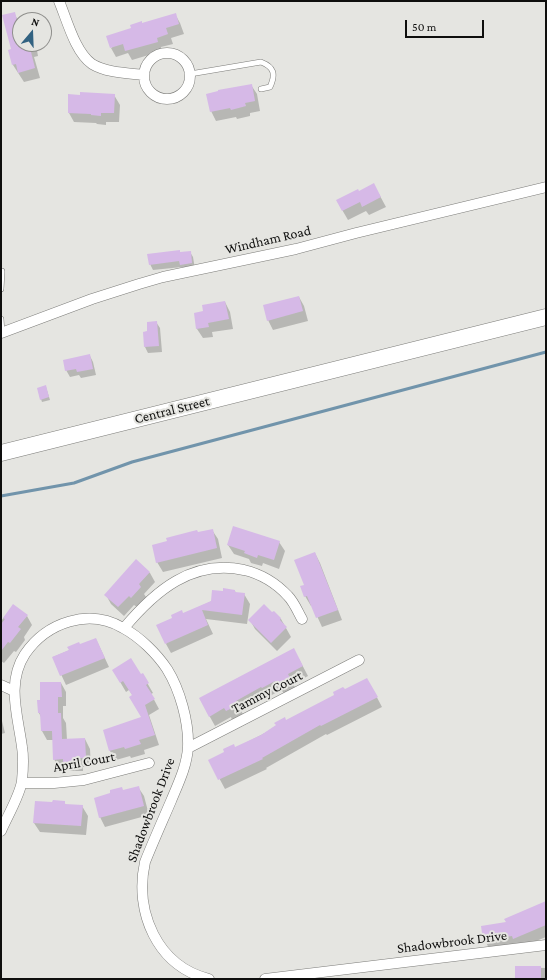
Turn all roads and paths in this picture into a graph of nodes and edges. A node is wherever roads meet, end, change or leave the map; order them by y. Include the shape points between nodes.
1 (59, 1) edge
2 (190, 74) junction
3 (144, 75) junction
4 (261, 90) dead end
5 (546, 187) edge
6 (2, 271) dead end
7 (1, 289) edge
8 (546, 317) edge
9 (1, 319) edge
10 (2, 333) edge
11 (1, 453) edge
12 (302, 619) dead end
13 (124, 628) junction
14 (359, 660) dead end
15 (1, 686) edge
16 (14, 691) junction
17 (188, 748) junction
18 (149, 763) dead end
19 (22, 783) junction
20 (1, 831) edge
21 (546, 945) edge
22 (209, 979) edge
23 (265, 979) edge

1 - 3 street via 80,51 92,64 105,69
2 - 3 street via 182,58 165,53 149,62
2 - 3 street via 189,84 184,92 169,99 153,94 147,88
2 - 4 lane via 261,62 273,71 274,79 270,87
5 - 10 street, Windham Road via 296,249 163,277 92,299
6 - 7 lane
8 - 11 main road, Central Street
9 - 10 lane
12 - 13 street via 289,597 271,580 242,570 212,568 188,575 158,593 140,608
13 - 16 street, Shadowbrook Drive via 85,618 54,627 39,638 23,657 17,670
13 - 17 street, Shadowbrook Drive via 167,669 182,702
14 - 17 street, Tammy Court
15 - 16 street
16 - 19 street, Shadowbrook Drive via 23,756
17 - 22 street, Shadowbrook Drive via 180,780 144,862 142,902 148,923 160,947 178,964
18 - 19 street, April Court via 84,780
19 - 20 street, Shadowbrook Drive
21 - 23 street, Shadowbrook Drive

